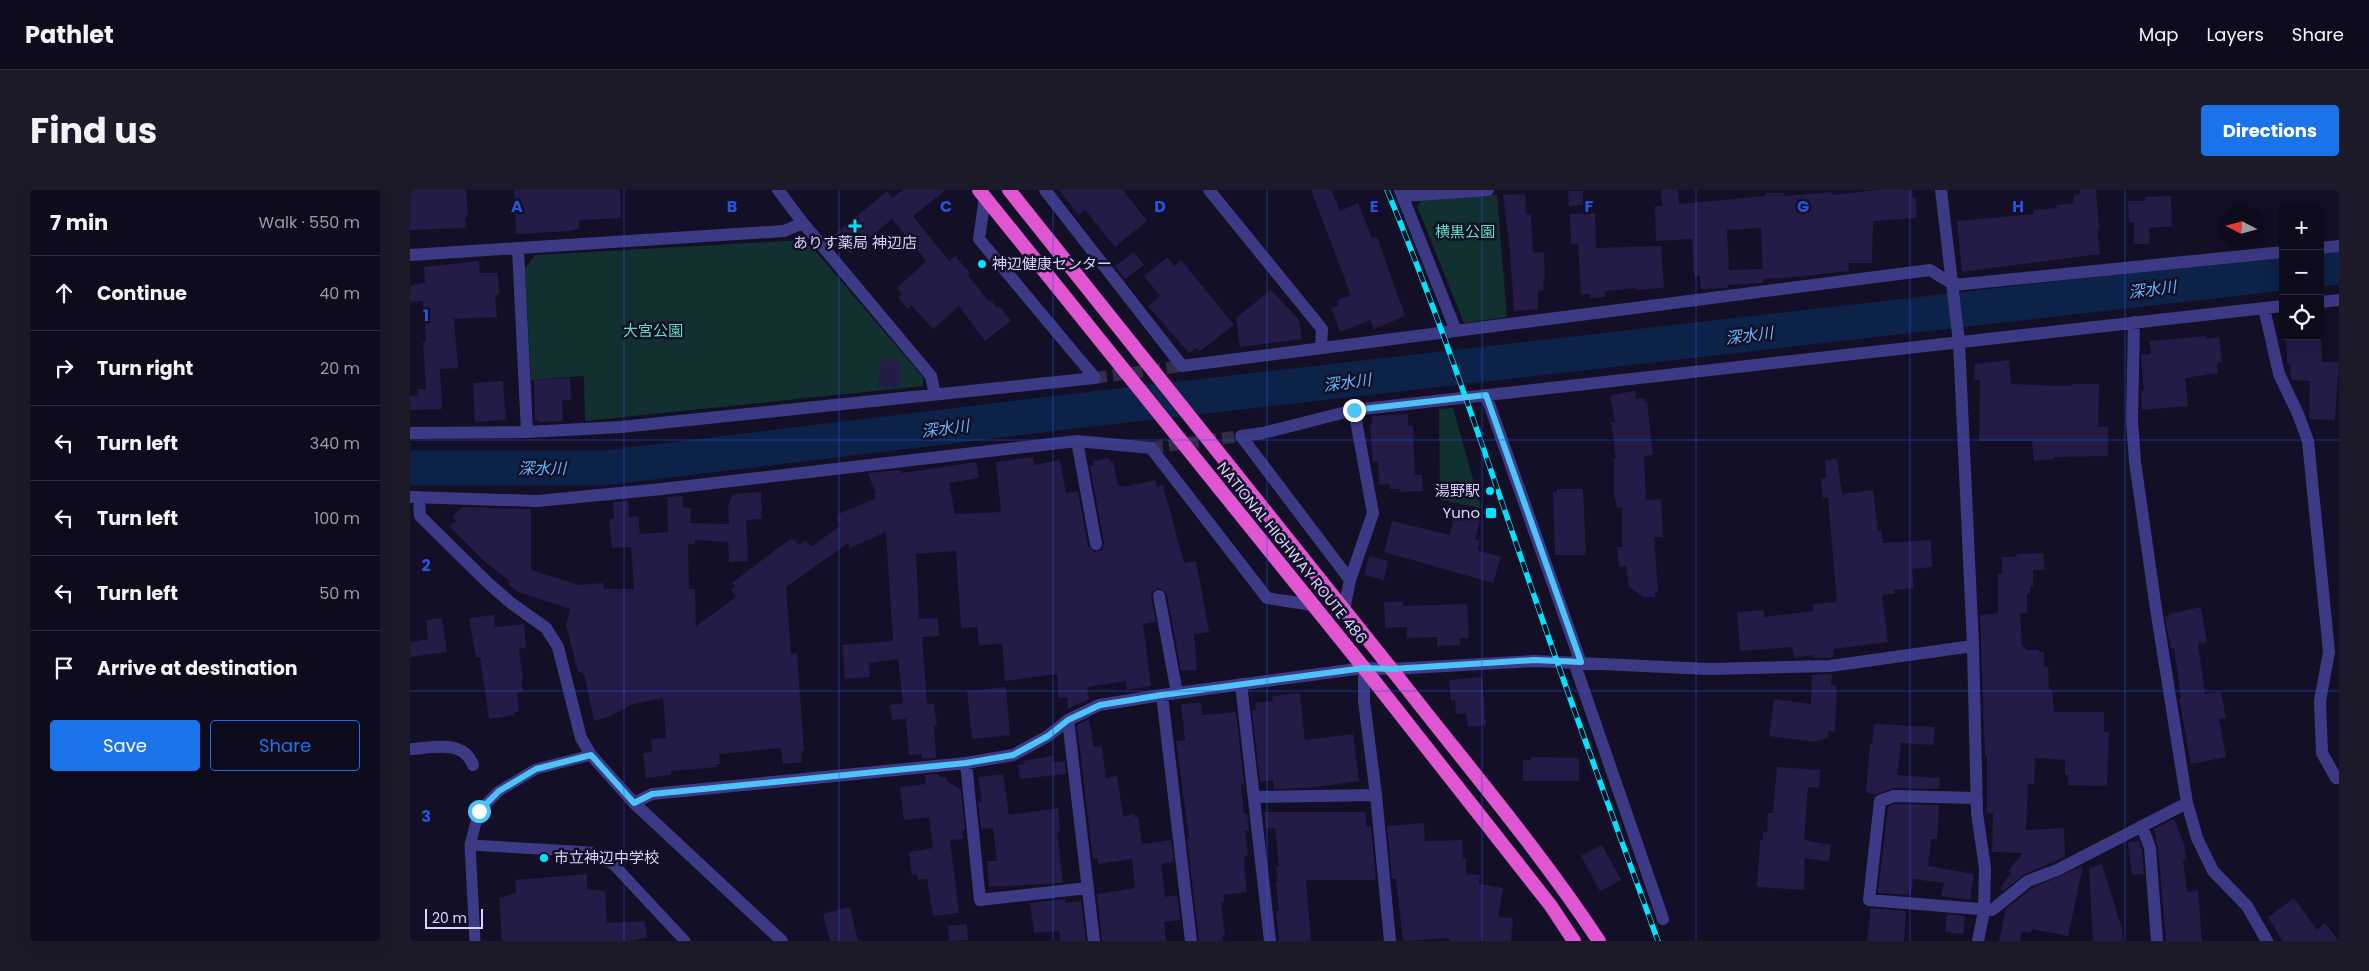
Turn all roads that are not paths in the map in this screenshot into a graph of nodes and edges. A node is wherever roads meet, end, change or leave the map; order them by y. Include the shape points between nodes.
1 (778, 190) edge
2 (1009, 190) edge
3 (1018, 190) edge
4 (1045, 190) edge
5 (1209, 190) edge
6 (1488, 190) edge
7 (1942, 190) edge
8 (1401, 193) edge
9 (982, 194) edge
10 (803, 223) junction
11 (2339, 246) edge
12 (2324, 248) edge
13 (518, 249) junction
14 (2279, 252) edge
15 (410, 255) edge
16 (1954, 285) junction
17 (2339, 300) edge
18 (2324, 302) edge
19 (2279, 306) edge
20 (2264, 308) junction
21 (2134, 322) junction
22 (1456, 331) junction
23 (1959, 342) junction
24 (1321, 348) junction
25 (935, 394) junction
26 (1486, 395) junction
27 (1354, 410) junction
28 (410, 432) edge
29 (527, 432) junction
30 (1077, 441) junction
31 (415, 497) edge
32 (1096, 544) dead end
33 (1350, 580) junction
34 (1159, 596) dead end
35 (1312, 605) junction
36 (1344, 610) junction
37 (1974, 646) junction
38 (1578, 662) junction
39 (1364, 668) junction
40 (1392, 669) junction
41 (1241, 684) junction
42 (1177, 693) junction
43 (1162, 695) junction
44 (1068, 720) junction
45 (410, 750) edge
46 (591, 755) junction
47 (966, 763) junction
48 (473, 765) dead end
49 (2339, 778) edge
50 (1376, 795) junction
51 (1254, 797) junction
52 (1977, 798) junction
53 (634, 803) junction
54 (2187, 803) junction
55 (2142, 826) junction
56 (470, 845) junction
57 (1088, 888) junction
58 (1984, 911) junction
59 (1664, 919) dead end
60 (475, 941) edge
61 (685, 941) edge
62 (782, 941) edge
63 (1094, 941) edge
64 (1191, 941) edge
65 (1270, 941) edge
66 (1390, 941) edge
67 (1574, 941) edge
68 (1599, 941) edge
69 (1978, 941) edge
70 (2157, 941) edge
71 (2267, 941) edge

1 - 10 street
2 - 3 street
2 - 36 highway, NATIONAL HIGHWAY ROUTE 486
4 - 24 street via 1182,366
5 - 24 street via 1322,329
6 - 8 street
7 - 16 street
8 - 22 street
9 - 25 street via 979,239 1096,378
9 - 35 highway, NATIONAL HIGHWAY ROUTE 486
10 - 13 street via 784,232
10 - 25 street via 931,376
11 - 12 street
13 - 15 street
13 - 29 street
14 - 16 street
16 - 22 street via 1930,270
16 - 23 street
17 - 18 street
19 - 20 street
20 - 21 street
20 - 49 street via 2278,374 2308,441 2329,652 2320,701 2322,753
21 - 23 street
21 - 54 street via 2132,421 2135,462
22 - 24 street
23 - 26 street
23 - 37 street
25 - 29 street via 621,427
26 - 27 street
26 - 38 street
27 - 33 street via 1373,513
27 - 33 street via 1241,436
28 - 29 street
30 - 31 street via 662,490 537,501
30 - 32 street
30 - 35 street via 1151,448 1267,598
31 - 46 street via 420,516 488,583 546,628 558,647 582,738
33 - 36 street
34 - 42 street
35 - 39 highway, NATIONAL HIGHWAY ROUTE 486
36 - 40 highway, NATIONAL HIGHWAY ROUTE 486
37 - 38 street via 1830,666 1709,669
37 - 52 street
38 - 40 street via 1534,660
38 - 59 street
39 - 40 street
39 - 41 street
39 - 50 street via 1364,701
39 - 67 highway, NATIONAL HIGHWAY ROUTE 486 via 1551,906
40 - 68 highway, NATIONAL HIGHWAY ROUTE 486 via 1568,894
41 - 42 street
41 - 51 street
42 - 43 street
43 - 44 street via 1100,705
43 - 64 street
44 - 47 street via 1048,736 1013,755
44 - 57 street
45 - 48 street via 457,747 470,755
46 - 53 street
46 - 56 lane via 536,769 499,791 479,811
47 - 53 street via 652,794
47 - 57 street via 980,900
50 - 51 street
50 - 66 street
51 - 65 street
52 - 58 street via 1985,868
52 - 58 street via 1894,796 1880,801 1869,900
53 - 62 street
54 - 55 street
54 - 71 street via 2197,838 2213,871 2247,906
55 - 58 street via 2057,870 2028,881 1998,907
55 - 70 street via 2150,848
56 - 60 lane
56 - 61 lane via 590,852 614,865
57 - 63 street
58 - 69 street

